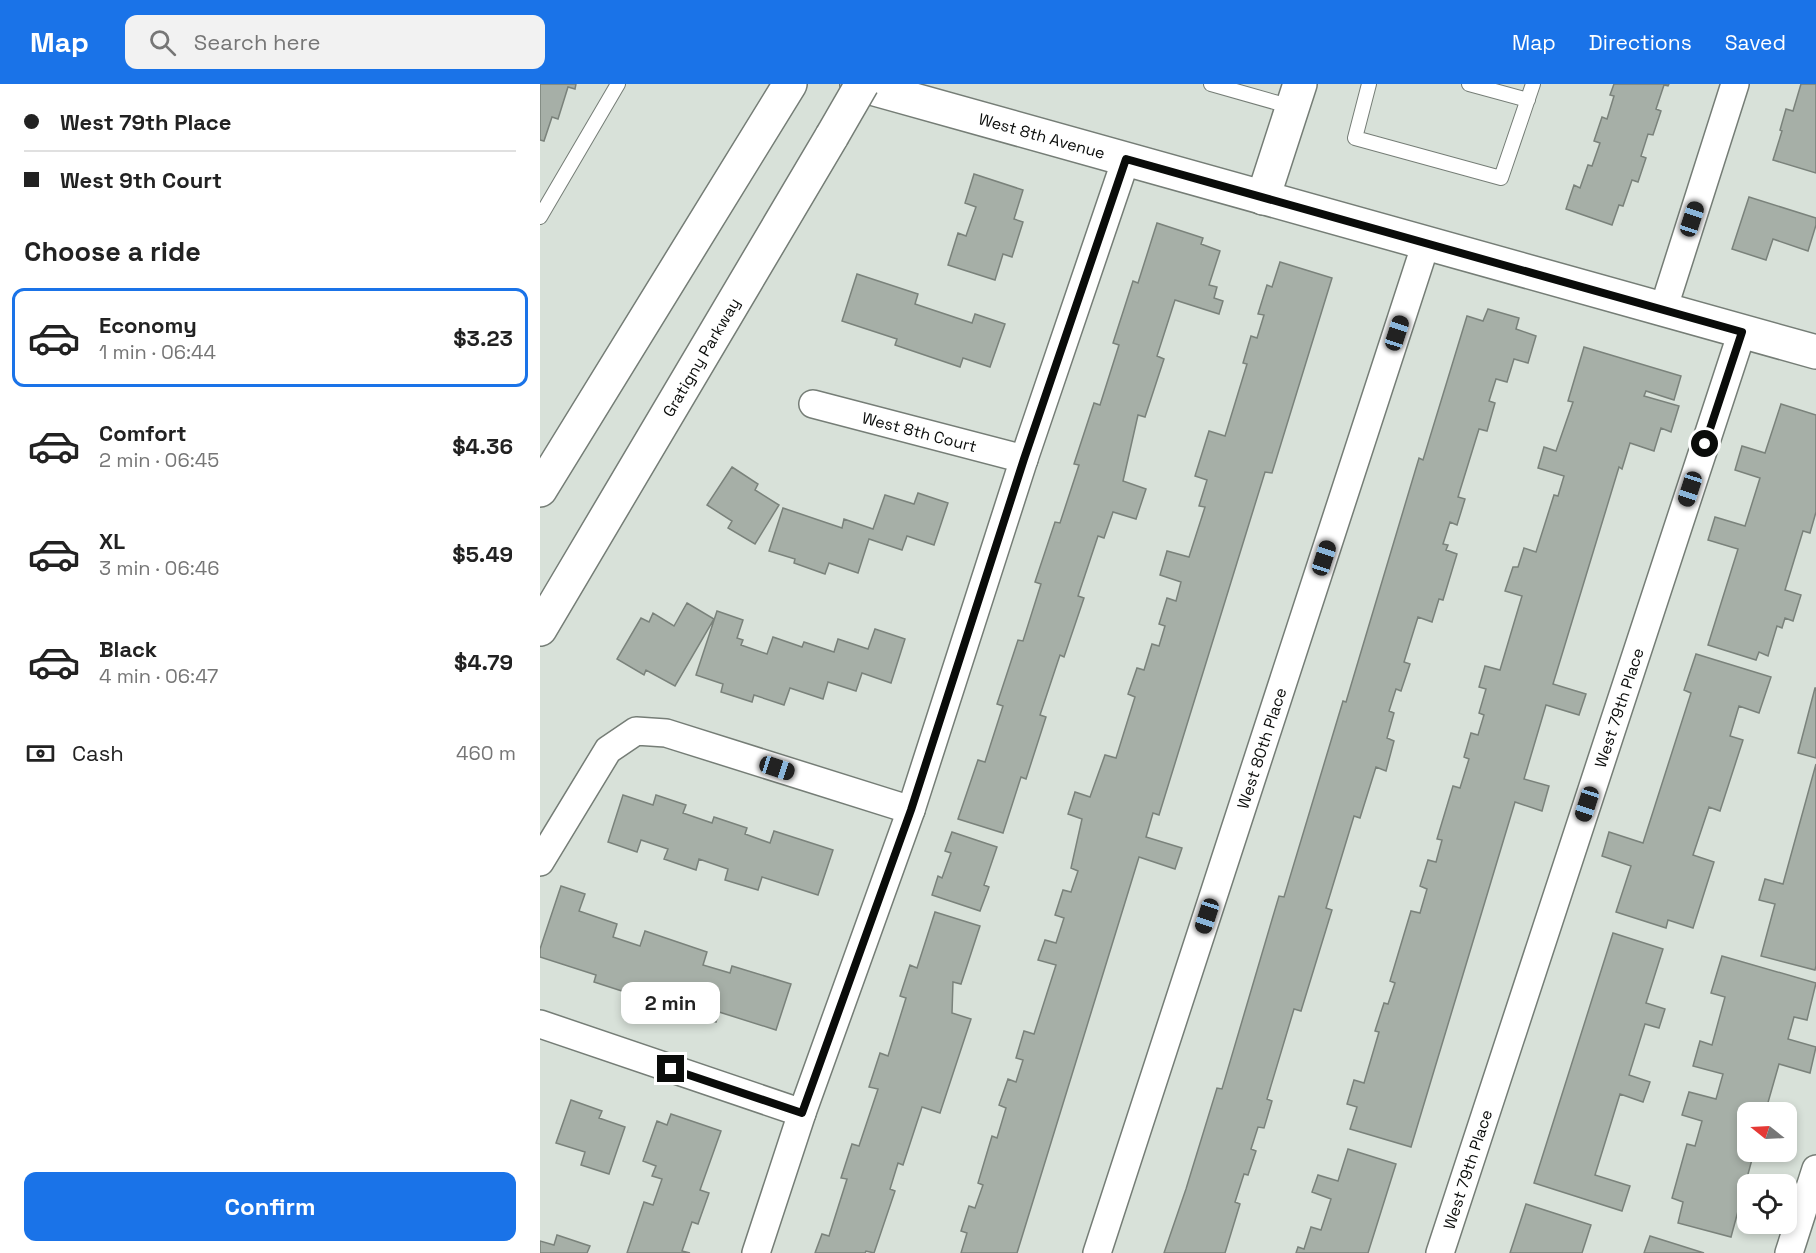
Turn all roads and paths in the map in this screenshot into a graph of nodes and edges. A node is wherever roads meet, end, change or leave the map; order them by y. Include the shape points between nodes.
1 (618, 84) edge
2 (790, 84) edge
3 (857, 84) edge
4 (862, 84) edge
5 (1211, 84) edge
6 (1369, 84) edge
7 (1469, 84) edge
8 (1533, 84) edge
9 (1736, 84) edge
10 (1296, 96) edge
11 (1528, 100) junction
12 (1126, 159) junction
13 (1263, 198) junction
14 (540, 217) edge
15 (1426, 243) junction
16 (1663, 310) junction
17 (1742, 332) junction
18 (1816, 352) edge
19 (813, 404) dead end
20 (1024, 459) junction
21 (540, 490) edge
22 (540, 629) edge
23 (911, 810) junction
24 (540, 862) edge
25 (540, 1024) edge
26 (802, 1113) junction
27 (1816, 1169) edge
28 (756, 1253) edge
29 (1097, 1253) edge
30 (1440, 1253) edge
31 (1789, 1253) edge

1 - 14 lane
2 - 21 main road
3 - 12 main road, West 8th Avenue
4 - 22 main road, Gratigny Parkway, bridge
5 - 10 lane
6 - 11 lane via 1354,138 1501,178
7 - 11 lane
8 - 11 lane
9 - 16 street
10 - 13 main road
12 - 13 main road, West 8th Avenue
12 - 20 street
13 - 15 main road, West 8th Avenue
15 - 16 main road, West 8th Avenue
15 - 29 street, West 80th Place
16 - 17 main road, West 8th Avenue
17 - 18 main road, West 8th Avenue
17 - 30 street, West 79th Place
19 - 20 street, West 8th Court
20 - 23 street
23 - 24 street via 666,733 636,731 608,750
23 - 26 street
25 - 26 street
26 - 28 street
27 - 31 street

